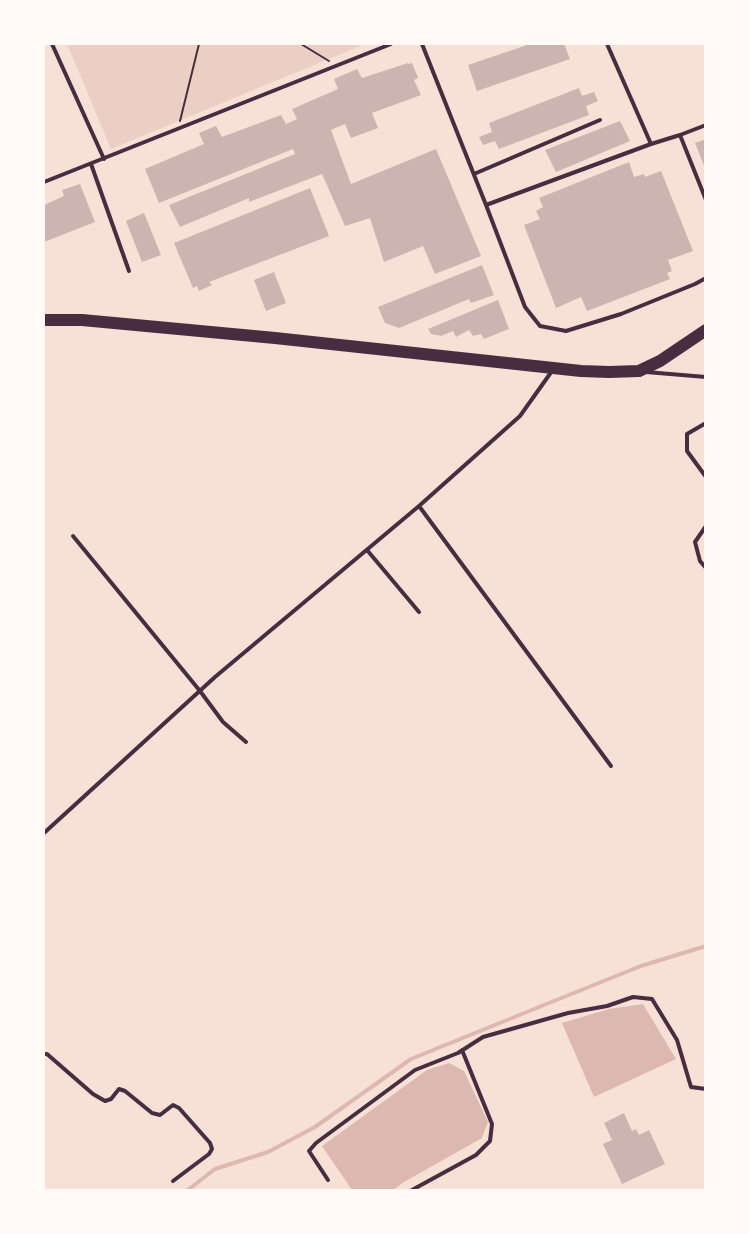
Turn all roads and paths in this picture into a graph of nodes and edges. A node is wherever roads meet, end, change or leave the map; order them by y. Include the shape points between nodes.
1 (52, 44) edge
2 (199, 44) edge
3 (301, 44) edge
4 (391, 44) edge
5 (422, 44) edge
6 (607, 44) edge
7 (336, 66) junction
8 (600, 120) dead end
9 (705, 125) edge
10 (177, 129) junction
11 (680, 135) junction
12 (651, 144) junction
13 (104, 159) junction
14 (91, 164) junction
15 (474, 174) junction
16 (44, 182) edge
17 (705, 200) edge
18 (486, 205) junction
19 (129, 271) dead end
20 (705, 278) edge
21 (44, 320) edge
22 (705, 330) edge
23 (554, 368) junction
24 (639, 371) junction
25 (705, 377) edge
26 (705, 423) edge
27 (705, 477) edge
28 (419, 506) junction
29 (705, 526) edge
30 (73, 536) dead end
31 (367, 550) junction
32 (705, 568) edge
33 (419, 612) dead end
34 (200, 691) junction
35 (246, 742) dead end
36 (611, 766) dead end
37 (44, 832) edge
38 (462, 1050) junction
39 (44, 1054) edge
40 (705, 1089) edge
41 (328, 1180) dead end
42 (173, 1181) dead end
43 (412, 1191) edge

1 - 13 lane
2 - 10 path
3 - 7 path
4 - 7 lane
5 - 15 lane
6 - 12 lane
7 - 10 lane
8 - 15 lane
9 - 11 lane
10 - 13 lane
11 - 12 lane
11 - 17 lane
12 - 18 lane
13 - 14 lane
14 - 16 lane
14 - 19 lane
15 - 18 lane
18 - 20 lane via 525,307 540,326 566,331 621,314
21 - 23 main road via 105,322
22 - 24 main road
23 - 24 main road
23 - 28 lane via 520,416
24 - 25 lane
26 - 27 lane via 687,434 687,451
28 - 31 lane
28 - 36 lane
29 - 32 lane via 695,542
30 - 34 lane
31 - 33 lane
31 - 34 lane
34 - 35 lane via 223,722
34 - 37 lane
38 - 40 lane via 483,1037 558,1016 633,997 652,999 677,1040 691,1087
38 - 41 lane via 415,1070 316,1143 309,1151
38 - 43 lane via 492,1124 490,1141 476,1155
39 - 42 lane via 105,1101 119,1089 152,1113 160,1115 172,1105 179,1108 212,1149

